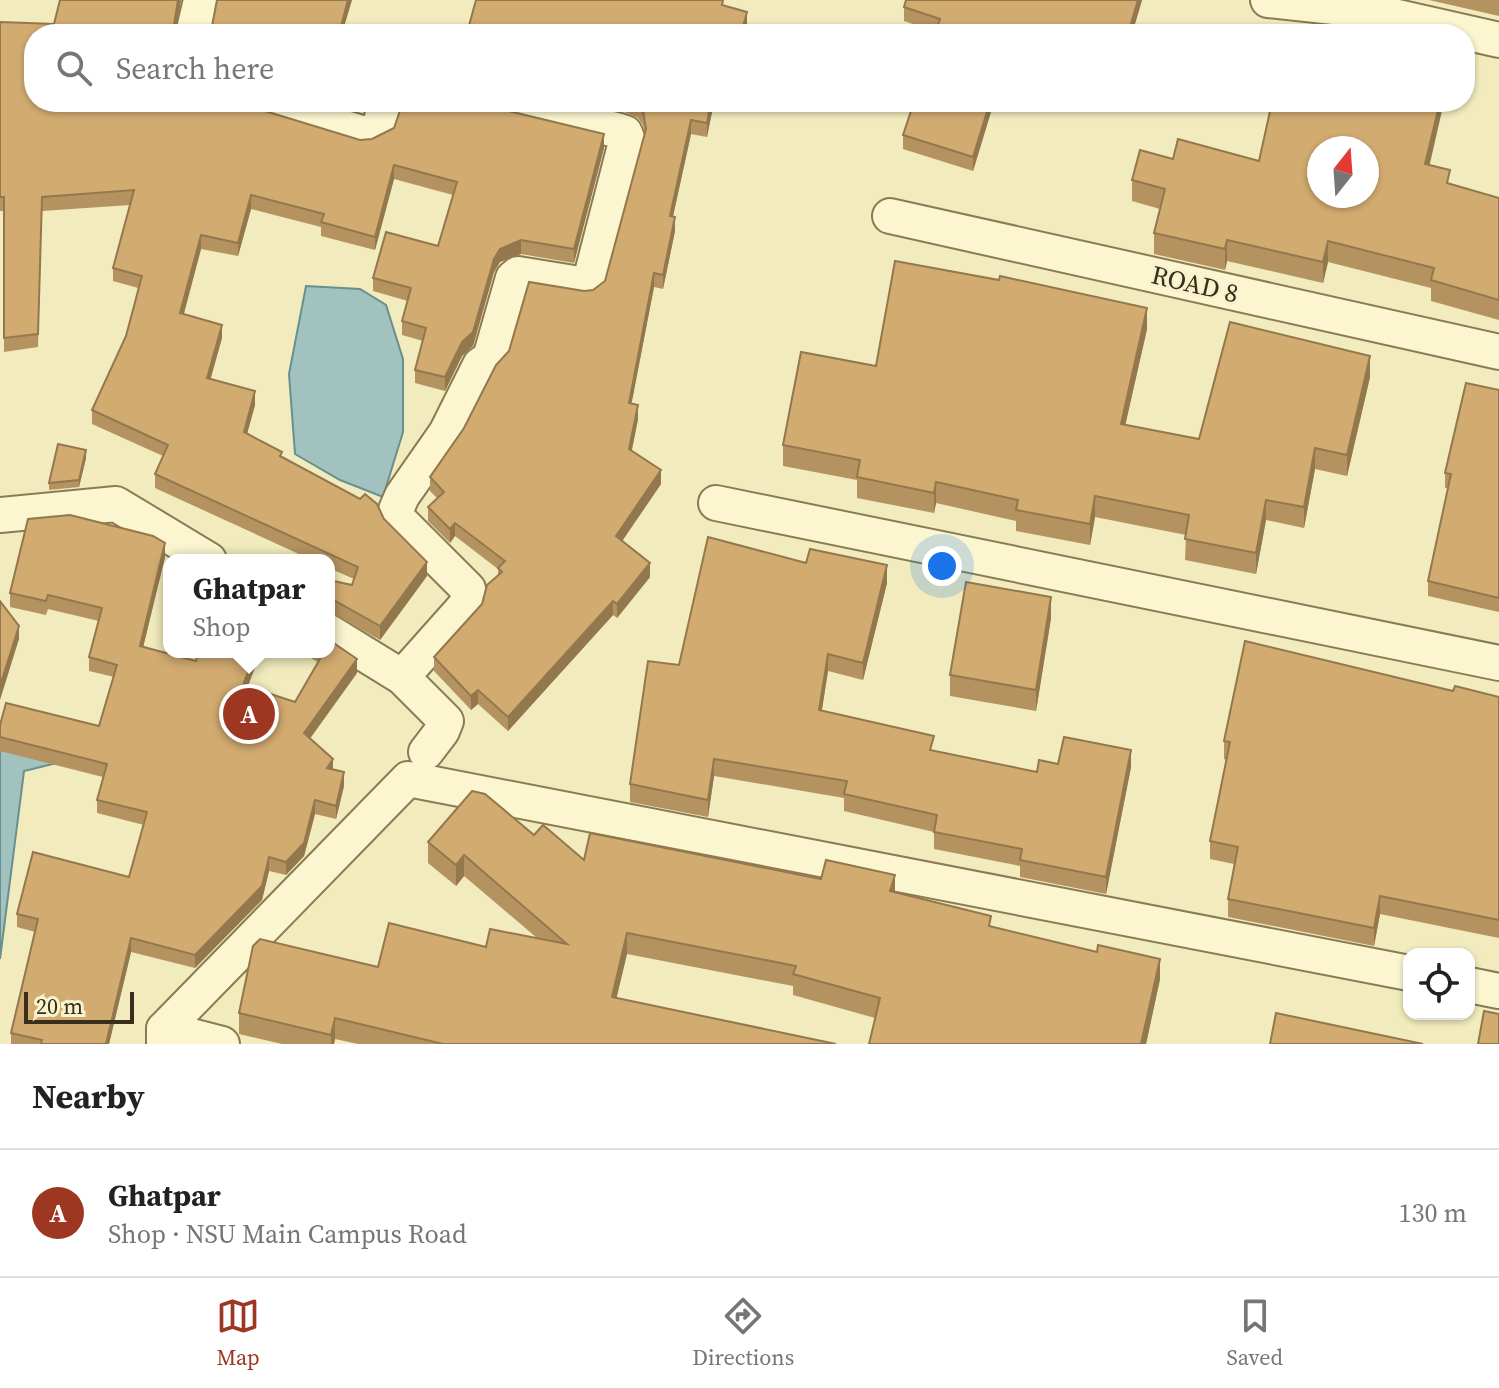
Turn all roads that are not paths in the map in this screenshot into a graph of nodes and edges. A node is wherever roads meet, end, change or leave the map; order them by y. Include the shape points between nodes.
1 (201, 0) edge
2 (1268, 0) edge
3 (195, 24) edge
4 (1428, 24) edge
5 (1475, 35) edge
6 (1499, 40) edge
7 (291, 112) edge
8 (383, 112) edge
9 (540, 112) edge
10 (890, 216) dead end
11 (1499, 352) edge
12 (716, 503) dead end
13 (0, 515) edge
14 (199, 554) edge
15 (335, 636) edge
16 (1499, 663) edge
17 (402, 677) junction
18 (417, 766) junction
19 (1403, 972) edge
20 (1475, 986) edge
21 (1499, 991) edge
22 (164, 1036) edge
23 (222, 1044) edge

1 - 3 street
2 - 4 street via 1371,11
5 - 6 street
7 - 8 street via 365,134 379,129
9 - 17 street via 616,130 627,138 590,281 586,285 518,274 513,278 490,358 482,361 446,433 396,510 398,519 468,589 467,604
10 - 11 street, ROAD 8
12 - 16 street
13 - 14 street via 116,504
15 - 17 street
17 - 18 street via 446,721
18 - 19 street
18 - 22 street
20 - 21 street
22 - 23 street

